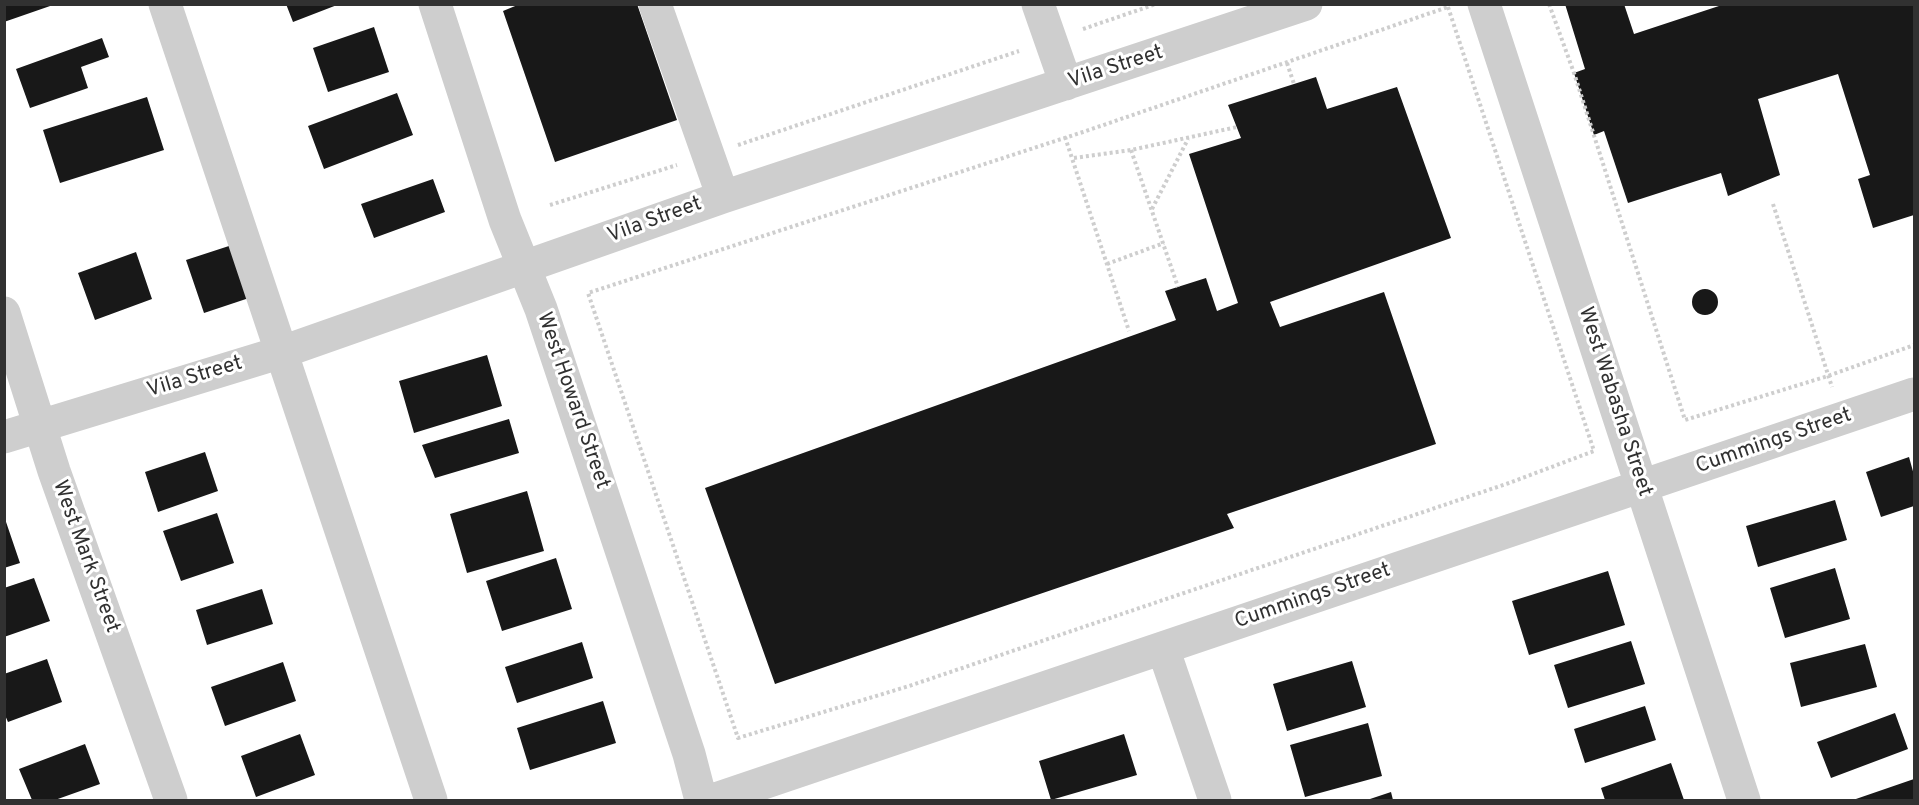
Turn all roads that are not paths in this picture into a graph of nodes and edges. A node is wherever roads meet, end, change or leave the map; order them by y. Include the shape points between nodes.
1 (165, 4) edge
2 (435, 4) edge
3 (654, 4) edge
4 (1038, 4) edge
5 (1306, 4) edge
6 (1484, 4) edge
7 (1066, 84) junction
8 (723, 197) junction
9 (525, 267) junction
10 (4, 313) edge
11 (282, 352) junction
12 (1914, 394) edge
13 (39, 425) junction
14 (4, 437) edge
15 (1642, 486) junction
16 (1164, 648) junction
17 (171, 801) edge
18 (431, 801) edge
19 (701, 801) edge
20 (712, 801) edge
21 (1215, 801) edge
22 (1744, 801) edge

1 - 11 street
2 - 9 street, West Howard Street via 505,220
3 - 8 street
4 - 7 street
5 - 7 street, Vila Street
6 - 15 street, West Wabasha Street
7 - 8 street, Vila Street
8 - 9 street, Vila Street
9 - 11 street, Vila Street
9 - 19 street, West Howard Street via 686,742
10 - 13 street, West Mark Street
11 - 13 street, Vila Street
11 - 18 street
12 - 15 street, Cummings Street
13 - 14 street, Vila Street
13 - 17 street, West Mark Street
15 - 16 street, Cummings Street
15 - 22 street, West Wabasha Street
16 - 20 street, Cummings Street
16 - 21 street

